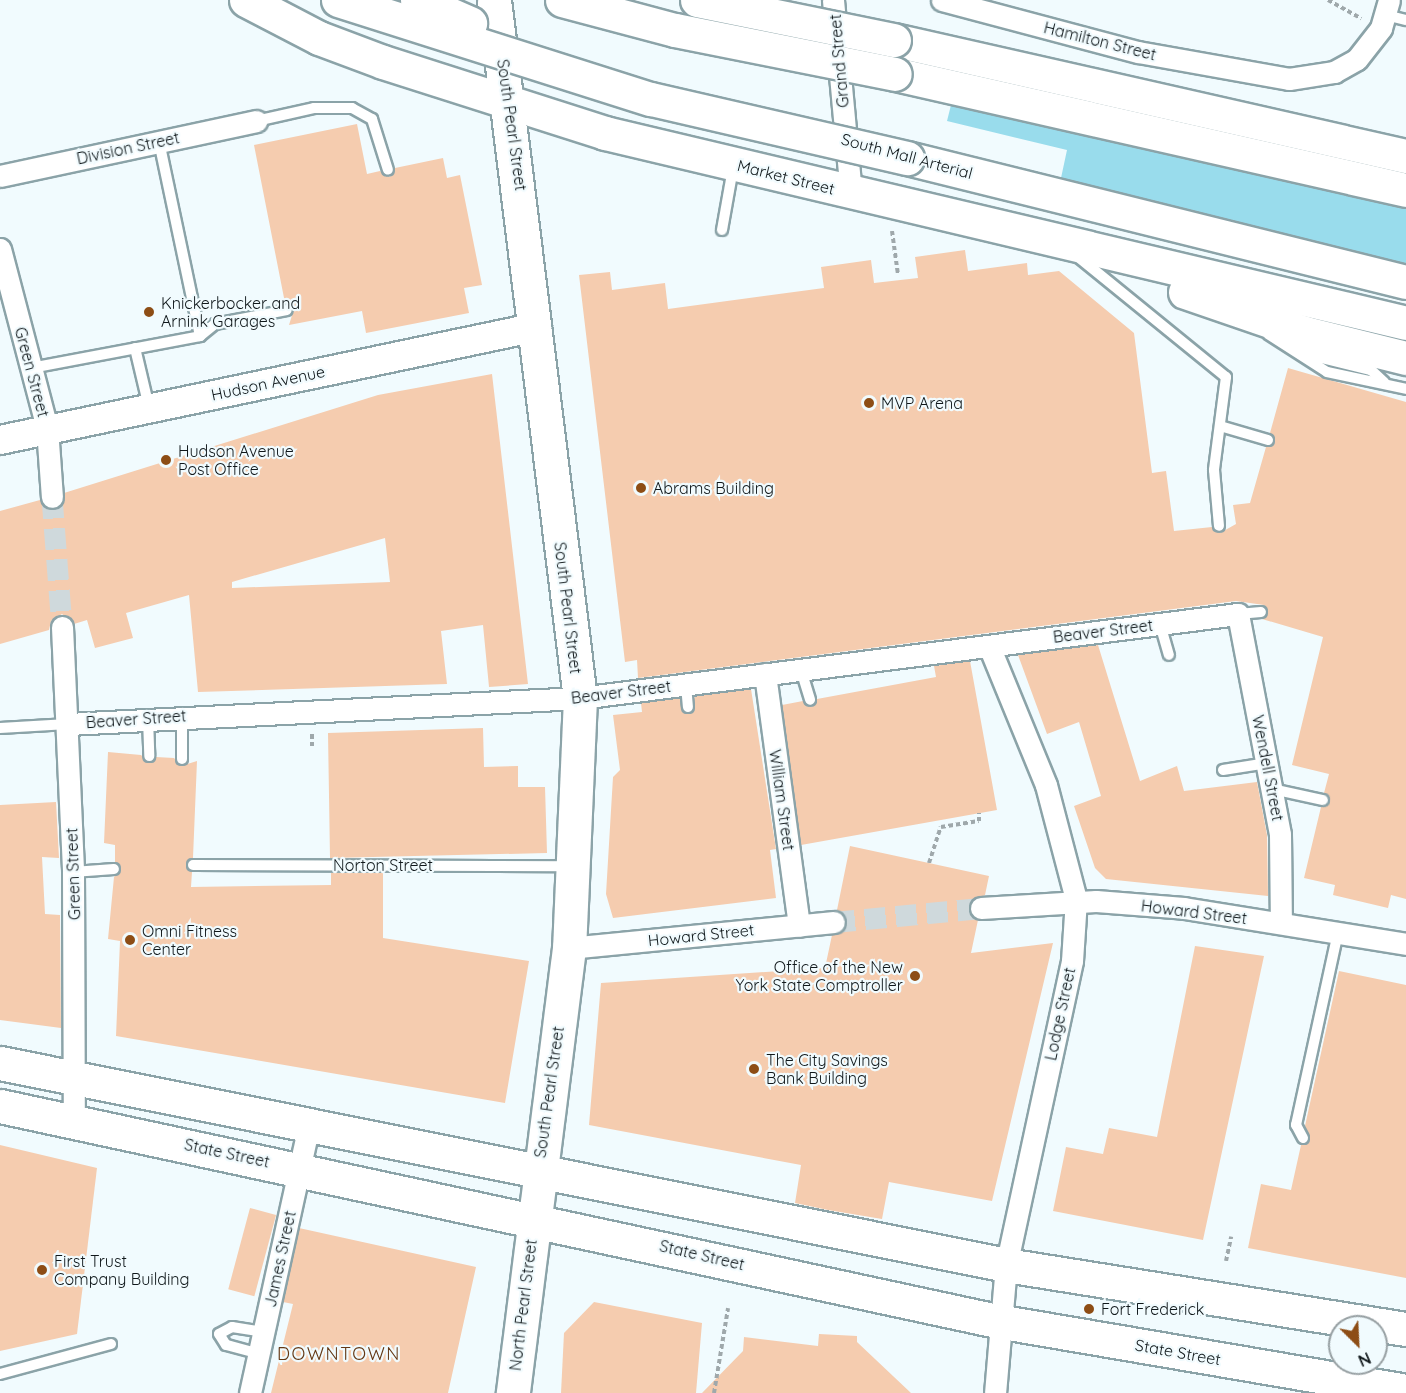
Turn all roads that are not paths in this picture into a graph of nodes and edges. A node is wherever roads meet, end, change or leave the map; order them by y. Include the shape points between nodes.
1 (246, 0) edge
2 (338, 0) edge
3 (417, 0) edge
4 (494, 0) edge
5 (562, 0) edge
6 (697, 0) edge
7 (833, 0) edge
8 (942, 0) edge
9 (1391, 15) edge
10 (510, 103) junction
11 (256, 121) joint
12 (159, 142) junction
13 (1406, 156) edge
14 (907, 158) junction
15 (734, 165) junction
16 (388, 170) dead end
17 (0, 176) edge
18 (1406, 189) edge
19 (851, 193) junction
20 (722, 230) dead end
21 (1064, 244) junction
22 (0, 249) edge
23 (1406, 282) edge
24 (1225, 306) junction
25 (287, 310) dead end
26 (1406, 323) edge
27 (537, 327) junction
28 (200, 336) junction
29 (135, 348) junction
30 (1406, 358) edge
31 (31, 368) junction
32 (1406, 389) edge
33 (149, 407) junction
34 (1220, 426) junction
35 (47, 428) junction
36 (0, 440) edge
37 (1268, 440) dead end
38 (52, 497) tunnel mouth
39 (1219, 526) dead end
40 (1262, 612) dead end
41 (1229, 613) junction
42 (1160, 624) junction
43 (62, 627) tunnel mouth
44 (989, 646) junction
45 (1169, 655) dead end
46 (801, 670) junction
47 (765, 675) junction
48 (686, 685) junction
49 (580, 698) junction
50 (810, 700) dead end
51 (688, 706) dead end
52 (182, 716) junction
53 (148, 718) junction
54 (68, 724) junction
55 (0, 728) edge
56 (149, 756) dead end
57 (182, 759) dead end
58 (1267, 763) junction
59 (1223, 770) dead end
60 (1272, 789) junction
61 (1323, 800) dead end
62 (193, 865) dead end
63 (574, 866) junction
64 (114, 869) dead end
65 (73, 872) junction
66 (1076, 899) junction
67 (981, 908) tunnel mouth
68 (834, 922) tunnel mouth
69 (1281, 923) junction
70 (799, 926) junction
71 (1338, 933) junction
72 (1406, 944) edge
73 (568, 948) junction
74 (0, 1063) edge
75 (76, 1078) junction
76 (0, 1106) edge
77 (74, 1122) junction
78 (309, 1125) junction
79 (1303, 1138) dead end
80 (300, 1169) junction
81 (539, 1172) junction
82 (533, 1217) junction
83 (1006, 1265) junction
84 (997, 1321) junction
85 (1406, 1329) edge
86 (265, 1332) junction
87 (111, 1344) dead end
88 (260, 1354) junction
89 (0, 1374) edge
90 (1406, 1391) edge
91 (250, 1393) edge
92 (513, 1393) edge
93 (995, 1393) edge

1 - 10 main road, Market Street via 319,38
2 - 14 main road, bridge via 651,99
3 - 14 main road, South Mall Arterial, bridge via 576,63
4 - 10 main road, South Pearl Street
5 - 18 main road, bridge via 675,30 895,74
6 - 13 main road, bridge via 894,40
7 - 19 street, Grand Street
8 - 9 street, Hamilton Street via 1073,37 1261,75 1304,78 1334,72 1357,59
10 - 15 main road, Market Street
10 - 27 main road, South Pearl Street
11 - 12 street, Division Street
11 - 16 lane via 314,108 352,108 372,119
12 - 17 street, Division Street
12 - 28 lane
14 - 23 main road, South Mall Arterial
15 - 19 main road, Market Street
15 - 20 lane
19 - 21 main road, Market Street
21 - 24 main road
21 - 26 main road
21 - 34 lane via 1226,378
22 - 31 street, Green Street
24 - 30 main road
24 - 32 lane via 1327,372 1367,384 1384,382
25 - 28 lane via 215,324
27 - 33 street, Hudson Avenue
27 - 49 main road, South Pearl Street
28 - 29 lane
29 - 31 lane
29 - 33 lane
31 - 35 street, Green Street
33 - 35 street, Hudson Avenue
34 - 37 lane
34 - 39 lane via 1214,470
35 - 36 street, Hudson Avenue
35 - 38 street, Green Street
40 - 41 lane
41 - 42 street, Beaver Street
41 - 58 street, Wendell Street
42 - 44 street, Beaver Street
42 - 45 lane
43 - 54 street, Green Street
44 - 46 street, Beaver Street
44 - 66 street, Lodge Street via 1046,785
46 - 47 street, Beaver Street
46 - 50 lane
47 - 48 street, Beaver Street
47 - 70 street, William Street
48 - 49 street, Beaver Street
48 - 51 lane
49 - 52 street, Beaver Street
49 - 63 main road, South Pearl Street
52 - 53 street, Beaver Street
52 - 57 lane
53 - 54 street, Beaver Street
53 - 56 lane
54 - 55 lane, Beaver Street
54 - 65 street, Green Street
58 - 59 lane
58 - 60 street, Wendell Street
60 - 61 lane
60 - 69 street, Wendell Street via 1280,834
62 - 63 lane, Norton Street
63 - 73 main road, South Pearl Street
64 - 65 lane
65 - 75 street, Green Street
66 - 67 street, Howard Street
66 - 69 street, Howard Street
66 - 83 street, Lodge Street via 1072,961
68 - 70 street, Howard Street
69 - 71 street, Howard Street
70 - 73 street, Howard Street
71 - 72 street, Howard Street
71 - 79 lane via 1296,1125
73 - 81 main road, South Pearl Street
74 - 75 main road
75 - 77 street, Green Street
75 - 78 main road
76 - 77 main road, State Street
77 - 80 main road, State Street
78 - 80 street, James Street
78 - 81 main road
80 - 82 main road, State Street
80 - 86 street, James Street
81 - 82 main road, South Pearl Street
81 - 83 main road
82 - 84 main road, State Street
82 - 92 main road, North Pearl Street
83 - 84 street, Lodge Street
83 - 85 main road
84 - 90 main road, State Street
84 - 93 street, Lodge Street
86 - 88 street, James Street
86 - 88 lane via 232,1327 219,1334 226,1345
87 - 89 lane
88 - 91 street, James Street

